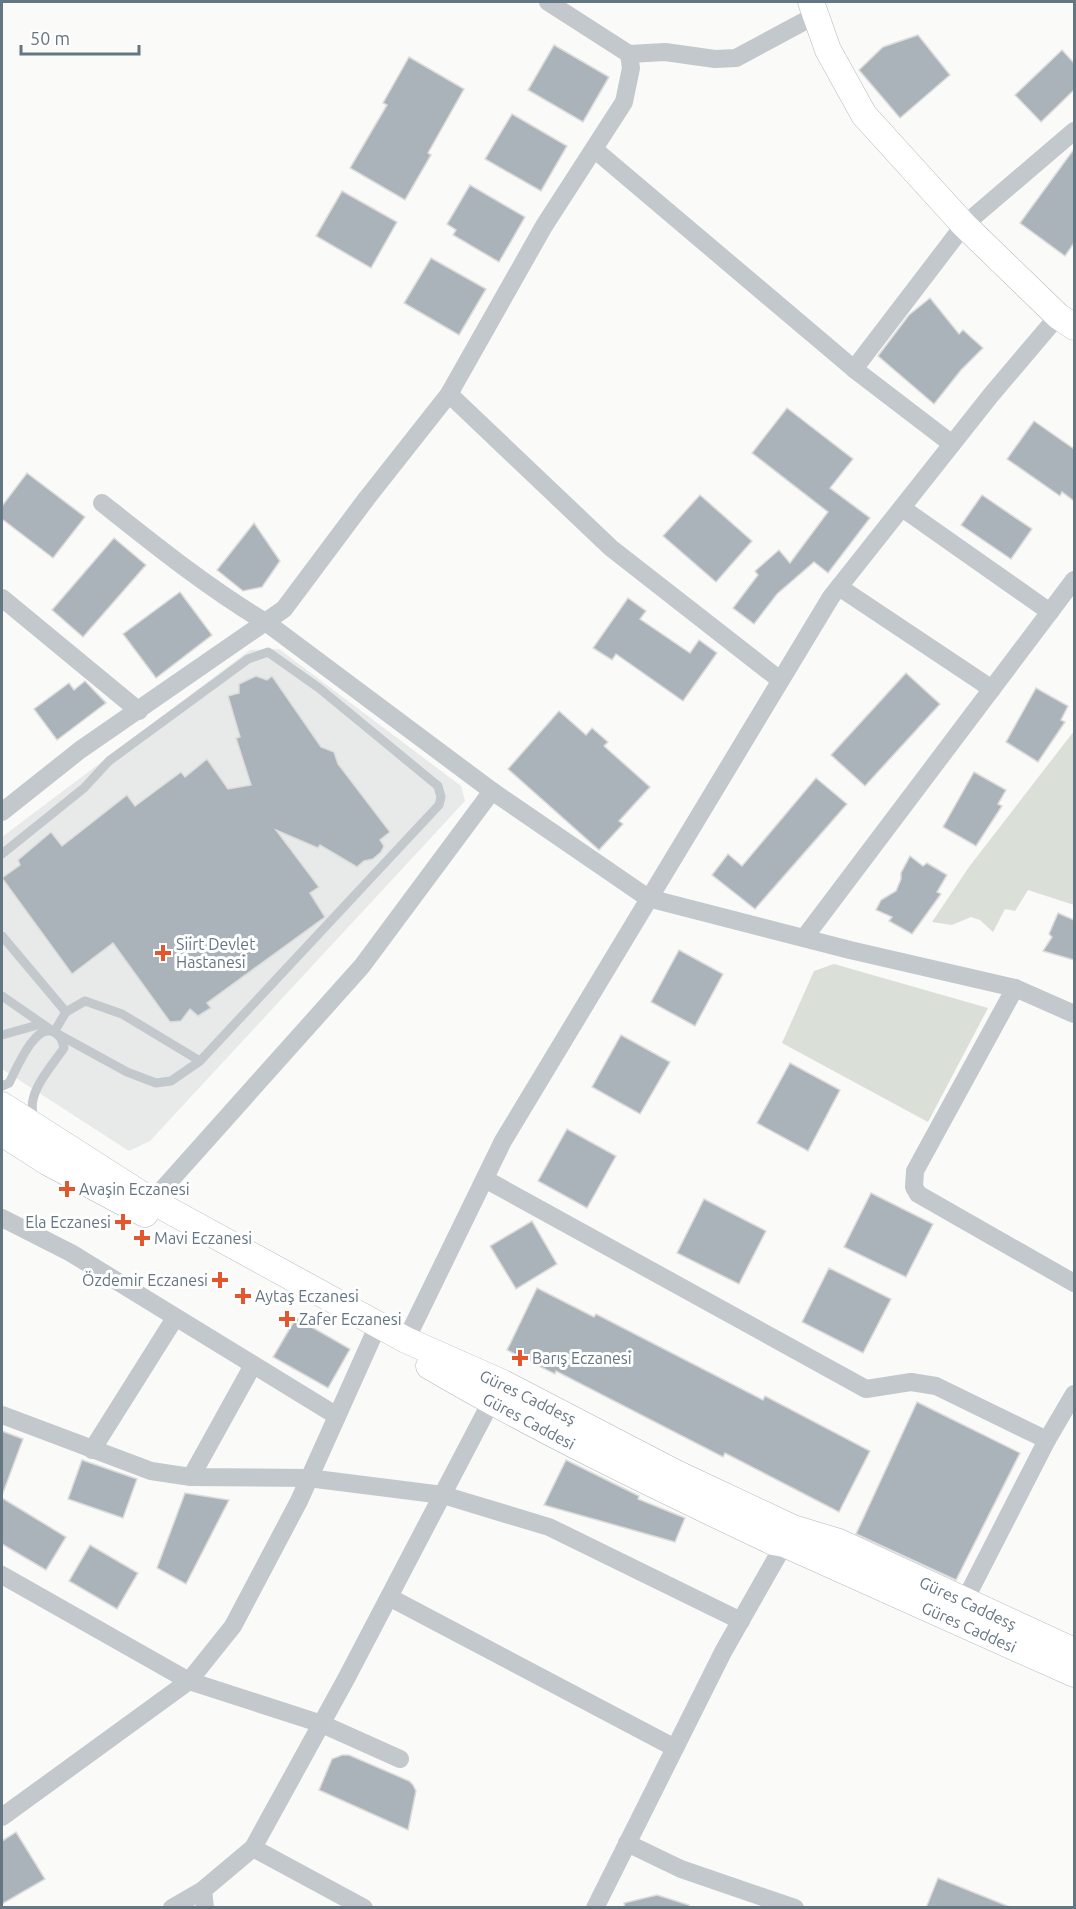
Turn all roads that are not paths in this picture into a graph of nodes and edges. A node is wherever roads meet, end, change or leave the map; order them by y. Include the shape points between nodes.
1 (548, 2) edge
2 (813, 8) edge
3 (628, 54) junction
4 (1074, 131) edge
5 (594, 149) junction
6 (964, 225) junction
7 (1066, 322) edge
8 (854, 369) junction
9 (449, 394) junction
10 (952, 444) junction
11 (102, 503) dead end
12 (902, 508) junction
13 (1074, 580) edge
14 (839, 587) junction
15 (2, 598) edge
16 (1050, 612) junction
17 (267, 623) junction
18 (780, 680) junction
19 (992, 689) junction
20 (139, 711) junction
21 (492, 791) junction
22 (2, 812) edge
23 (2, 854) edge
24 (648, 898) junction
25 (2, 936) edge
26 (804, 938) junction
27 (1015, 988) junction
28 (2, 996) edge
29 (66, 1012) junction
30 (1074, 1014) edge
31 (41, 1024) junction
32 (54, 1032) junction
33 (2, 1035) edge
34 (200, 1062) junction
35 (2, 1086) edge
36 (2, 1105) edge
37 (38, 1128) junction
38 (2, 1133) edge
39 (485, 1179) junction
40 (152, 1201) junction
41 (2, 1218) edge
42 (1074, 1283) edge
43 (175, 1318) junction
44 (375, 1331) junction
45 (406, 1340) junction
46 (253, 1365) junction
47 (1074, 1394) edge
48 (491, 1402) junction
49 (2, 1415) edge
50 (337, 1416) junction
51 (1047, 1440) junction
52 (92, 1450) junction
53 (191, 1477) junction
54 (308, 1478) junction
55 (443, 1495) junction
56 (789, 1536) junction
57 (2, 1575) edge
58 (389, 1597) junction
59 (964, 1602) junction
60 (741, 1621) junction
61 (1074, 1651) edge
62 (1074, 1674) edge
63 (189, 1681) junction
64 (322, 1724) junction
65 (675, 1748) junction
66 (399, 1759) dead end
67 (2, 1817) edge
68 (627, 1843) junction
69 (253, 1848) junction
70 (204, 1899) edge
71 (770, 1904) edge
72 (172, 1908) edge
73 (364, 1908) edge
74 (595, 1908) edge
75 (795, 1908) edge

1 - 3 street
2 - 3 street via 736,58 665,52
2 - 6 street via 828,50 864,115
3 - 5 street via 631,68 624,102
4 - 6 street
5 - 8 street
5 - 9 street via 544,226
6 - 7 street
6 - 8 street
7 - 10 street
8 - 10 street
9 - 17 street via 284,609
9 - 18 street via 611,548
10 - 12 street
11 - 17 street via 162,551
12 - 14 street
12 - 16 street
13 - 16 street
14 - 18 street
14 - 19 street
15 - 20 street
16 - 19 street
17 - 20 street
17 - 21 street
18 - 24 street
19 - 26 street
20 - 22 street via 80,750
21 - 24 street
21 - 40 street via 362,966
23 - 34 lane via 84,788 110,760 248,659 268,652 319,688 438,786 439,805
24 - 26 street
24 - 39 street via 503,1141
25 - 29 lane
26 - 27 street
27 - 30 street
27 - 42 street via 915,1171 914,1187 918,1194 981,1232
28 - 31 lane
29 - 32 lane
29 - 34 lane via 85,1000 99,1005 131,1019
31 - 32 lane
31 - 33 lane
32 - 34 lane via 156,1083 171,1081
32 - 35 lane via 45,1030 36,1035 9,1083
32 - 37 lane via 64,1048 32,1098 31,1109
36 - 37 street, Güres Caddesş
37 - 40 street, Güres Caddesş
38 - 44 street, Güres Caddesi via 47,1162
39 - 45 street
39 - 51 street via 866,1389 911,1382 936,1386
40 - 44 street, Güres Caddesş
41 - 43 street via 71,1253
43 - 46 street
43 - 52 street
44 - 45 street, Güres Caddesş
44 - 48 street, Güres Caddesi
44 - 50 street
45 - 56 street, Güres Caddesş via 503,1383
46 - 50 street
46 - 53 street
47 - 51 street
48 - 55 street
48 - 56 street, Güres Caddesi via 773,1542
49 - 52 street
50 - 54 street
51 - 59 street
52 - 53 street via 151,1471
53 - 54 street
54 - 55 street
54 - 63 street via 233,1626
55 - 58 street
55 - 60 street via 549,1527
56 - 59 street, Güres Caddesş via 839,1542
56 - 60 street
56 - 62 street, Güres Caddesi
57 - 63 street
58 - 64 street
58 - 65 street
59 - 61 street, Güres Caddesş
60 - 65 street
63 - 64 street
63 - 67 street
64 - 66 street
64 - 69 street
65 - 68 street
68 - 71 street
68 - 74 street
69 - 70 street
69 - 73 street
70 - 72 street
71 - 75 street

